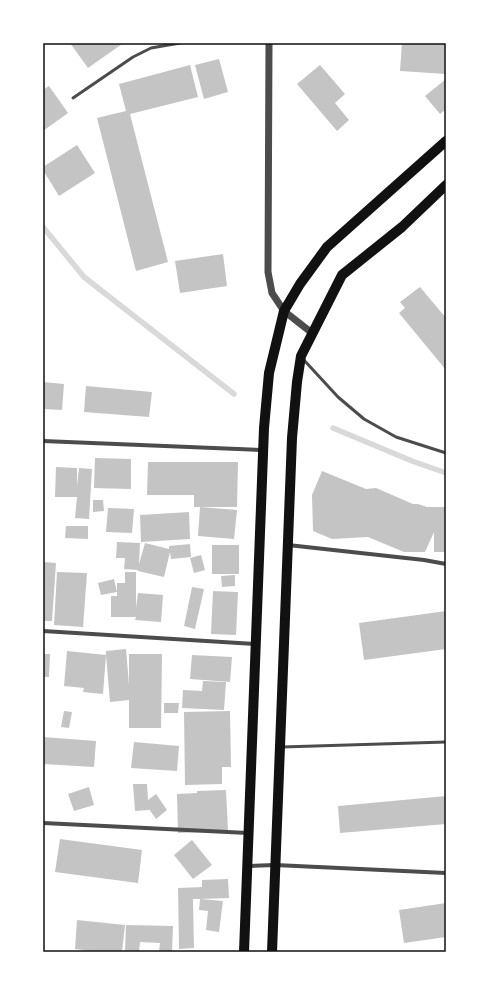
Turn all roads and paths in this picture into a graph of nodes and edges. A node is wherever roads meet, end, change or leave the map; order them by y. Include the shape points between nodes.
1 (180, 43) edge
2 (269, 43) edge
3 (73, 98) dead end
4 (446, 141) edge
5 (446, 185) edge
6 (284, 311) junction
7 (312, 333) junction
8 (301, 356) junction
9 (43, 441) edge
10 (263, 450) junction
11 (446, 453) edge
12 (288, 545) junction
13 (446, 564) edge
14 (43, 631) edge
15 (256, 644) junction
16 (446, 742) edge
17 (280, 747) junction
18 (43, 823) edge
19 (248, 833) junction
20 (275, 865) junction
21 (247, 866) junction
22 (446, 874) edge
23 (244, 952) edge
24 (272, 952) edge

1 - 3 lane via 151,48
2 - 6 street via 268,272 272,293
4 - 6 main road via 327,247
5 - 7 main road via 402,226 342,275
6 - 7 street
6 - 10 main road via 269,373
7 - 8 main road
8 - 11 lane via 338,397 364,419 396,437
8 - 12 main road via 292,438
9 - 10 street
10 - 15 main road
12 - 13 street
12 - 17 main road
14 - 15 street
15 - 19 main road
16 - 17 lane
17 - 20 main road
18 - 19 street
19 - 21 main road
20 - 21 street
20 - 22 street
20 - 24 main road
21 - 23 main road

